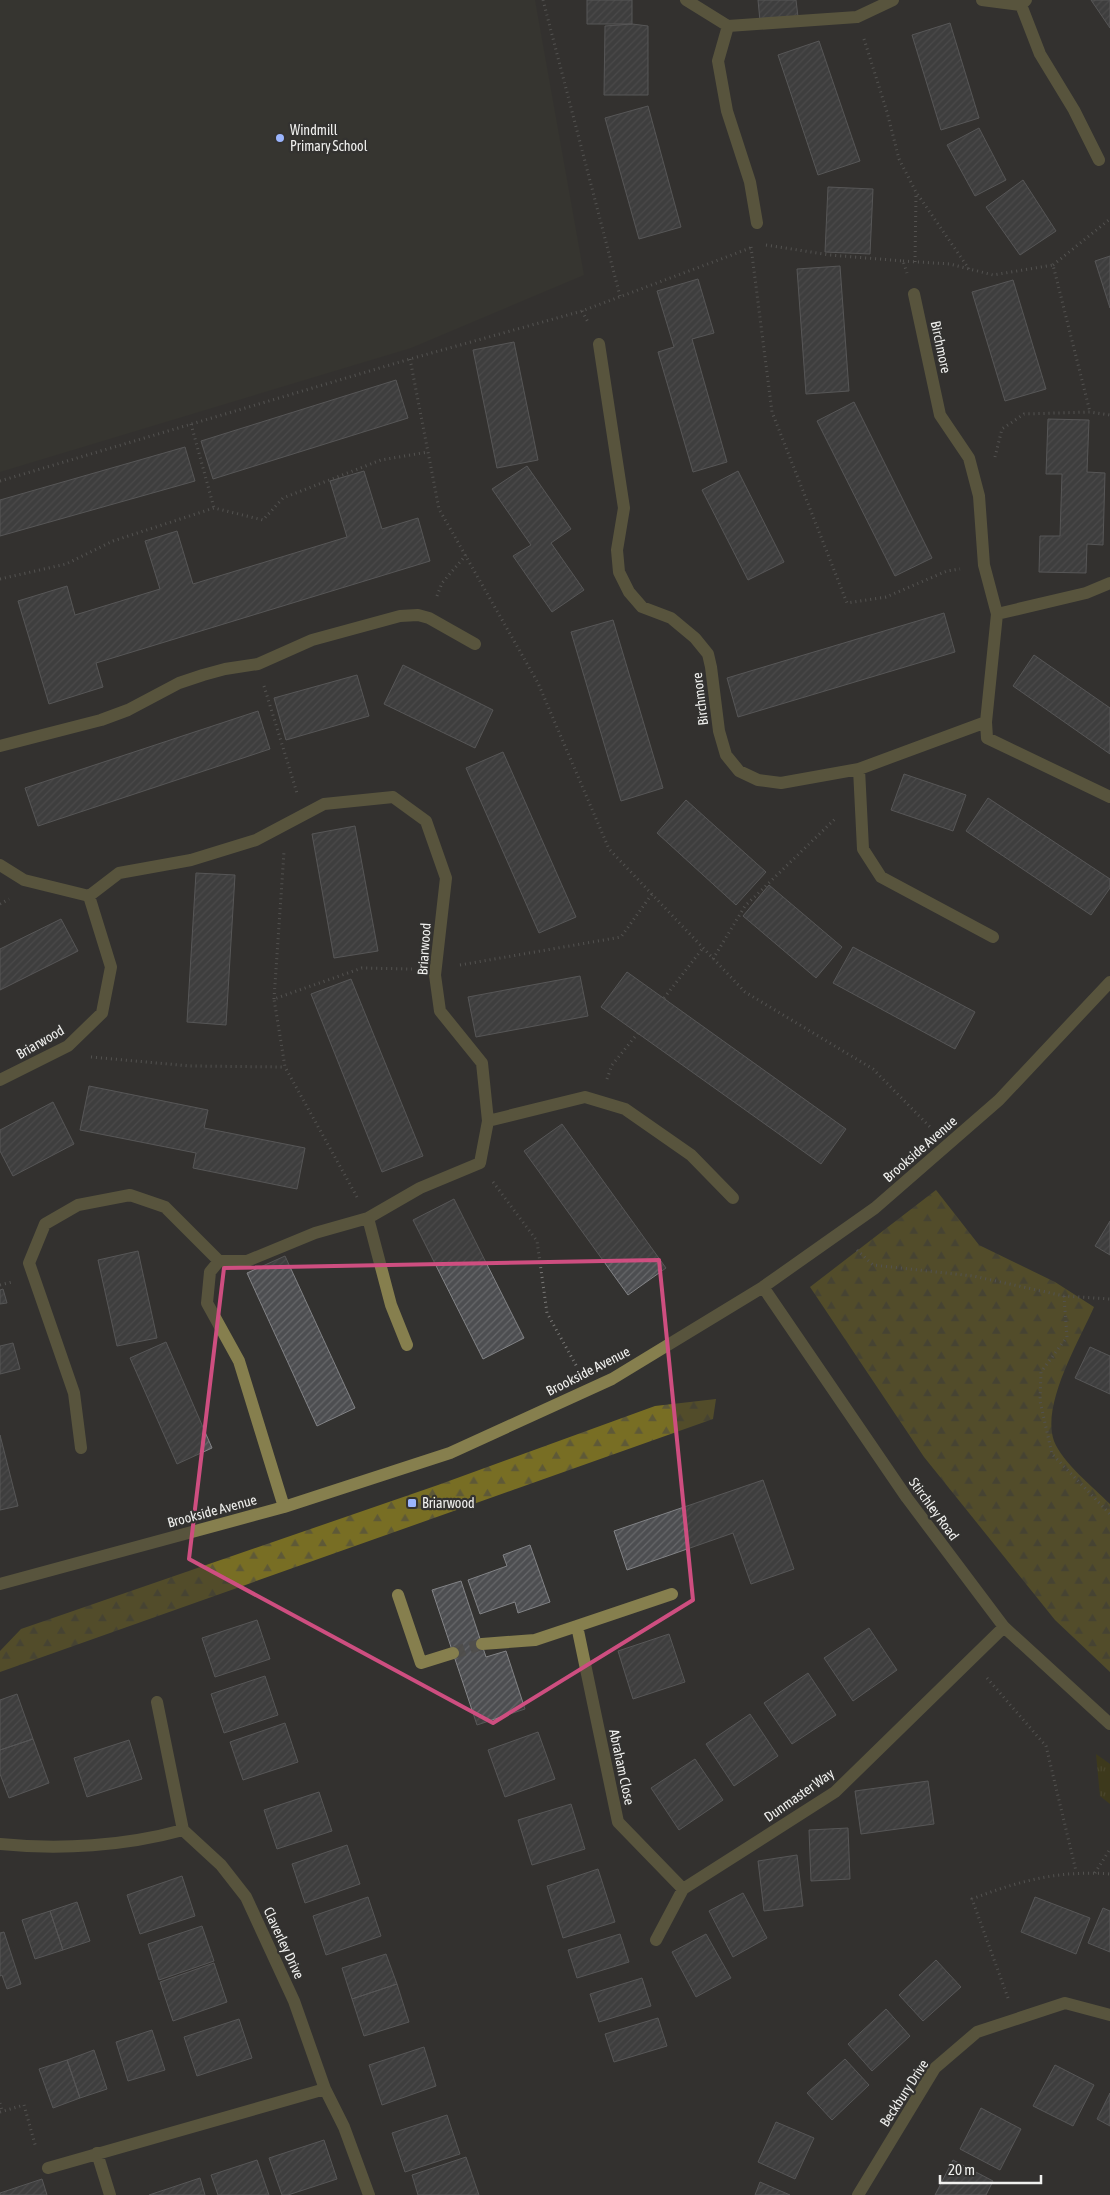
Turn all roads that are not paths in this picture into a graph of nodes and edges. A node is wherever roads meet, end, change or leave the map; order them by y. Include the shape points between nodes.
1 (686, 0) edge
2 (892, 0) edge
3 (982, 0) edge
4 (1023, 3) edge
5 (728, 26) junction
6 (1099, 160) dead end
7 (757, 223) dead end
8 (914, 294) road end
9 (599, 344) dead end
10 (1109, 585) edge
11 (997, 614) junction
12 (475, 644) dead end
13 (986, 722) junction
14 (0, 746) edge
15 (859, 768) junction
16 (1110, 797) edge
17 (0, 865) edge
18 (89, 896) junction
19 (993, 937) dead end
20 (1110, 982) edge
21 (0, 1080) edge
22 (488, 1121) junction
23 (733, 1198) dead end
24 (368, 1218) junction
25 (220, 1261) junction
26 (763, 1287) junction
27 (407, 1345) dead end
28 (81, 1448) dead end
29 (284, 1507) junction
30 (0, 1584) edge
31 (672, 1594) dead end
32 (398, 1595) dead end
33 (577, 1626) junction
34 (1004, 1627) junction
35 (482, 1644) tunnel mouth
36 (453, 1653) tunnel mouth
37 (157, 1702) dead end
38 (1110, 1724) edge
39 (183, 1830) junction
40 (0, 1844) edge
41 (683, 1889) junction
42 (656, 1940) dead end
43 (1110, 2014) edge
44 (325, 2089) junction
45 (97, 2153) junction
46 (48, 2168) road end
47 (110, 2195) edge
48 (369, 2195) edge
49 (858, 2195) edge

1 - 5 street
2 - 5 street via 857,17
3 - 4 street
4 - 6 street via 1040,54
5 - 7 street via 718,61 727,111 750,182
8 - 11 street, Birchmore via 940,415 969,458 979,496 984,565
9 - 15 street, Birchmore via 624,508 617,550 620,572 629,592 642,607 672,618 708,654 719,731 726,755 739,771 758,780 781,783
10 - 11 street via 1086,594
11 - 13 street, Birchmore
12 - 14 street via 429,618 400,616 312,640 258,664 225,669 179,683 119,714
13 - 15 street, Birchmore
13 - 16 street via 987,738
15 - 19 street via 863,849 881,877
17 - 18 street via 24,880
18 - 21 street, Briarwood via 111,967 102,1012 68,1046
18 - 22 street, Briarwood via 119,873 191,860 256,840 324,804 393,797 426,821 446,878 435,969 440,1011 482,1063
20 - 26 street, Brookside Avenue via 998,1100 875,1208
22 - 23 street via 584,1097 625,1109 691,1155
22 - 24 street, Briarwood via 480,1163 420,1188
24 - 25 street via 315,1233 247,1260
24 - 27 street via 391,1305
25 - 28 street via 165,1207 130,1195 78,1205 45,1224 29,1263 74,1393
25 - 29 street via 210,1272 207,1303 238,1361
26 - 29 street, Brookside Avenue via 612,1379 450,1453
26 - 34 street, Stirchley Road via 907,1498
29 - 30 street, Brookside Avenue
31 - 33 street
32 - 36 street via 421,1663
33 - 35 street via 535,1640
33 - 41 street, Abraham Close via 618,1822
34 - 38 street, Stirchley Road
34 - 41 street, Dunmaster Way via 835,1792
37 - 39 street
39 - 40 street via 146,1840 37,1848
39 - 44 street, Claverley Drive via 221,1865 246,1898 294,2001
41 - 42 street, Dunmaster Way
43 - 49 street, Beckbury Drive via 1066,2004 978,2032 935,2068
44 - 45 street
44 - 48 street, Claverley Drive via 344,2127
45 - 46 street
45 - 47 street

